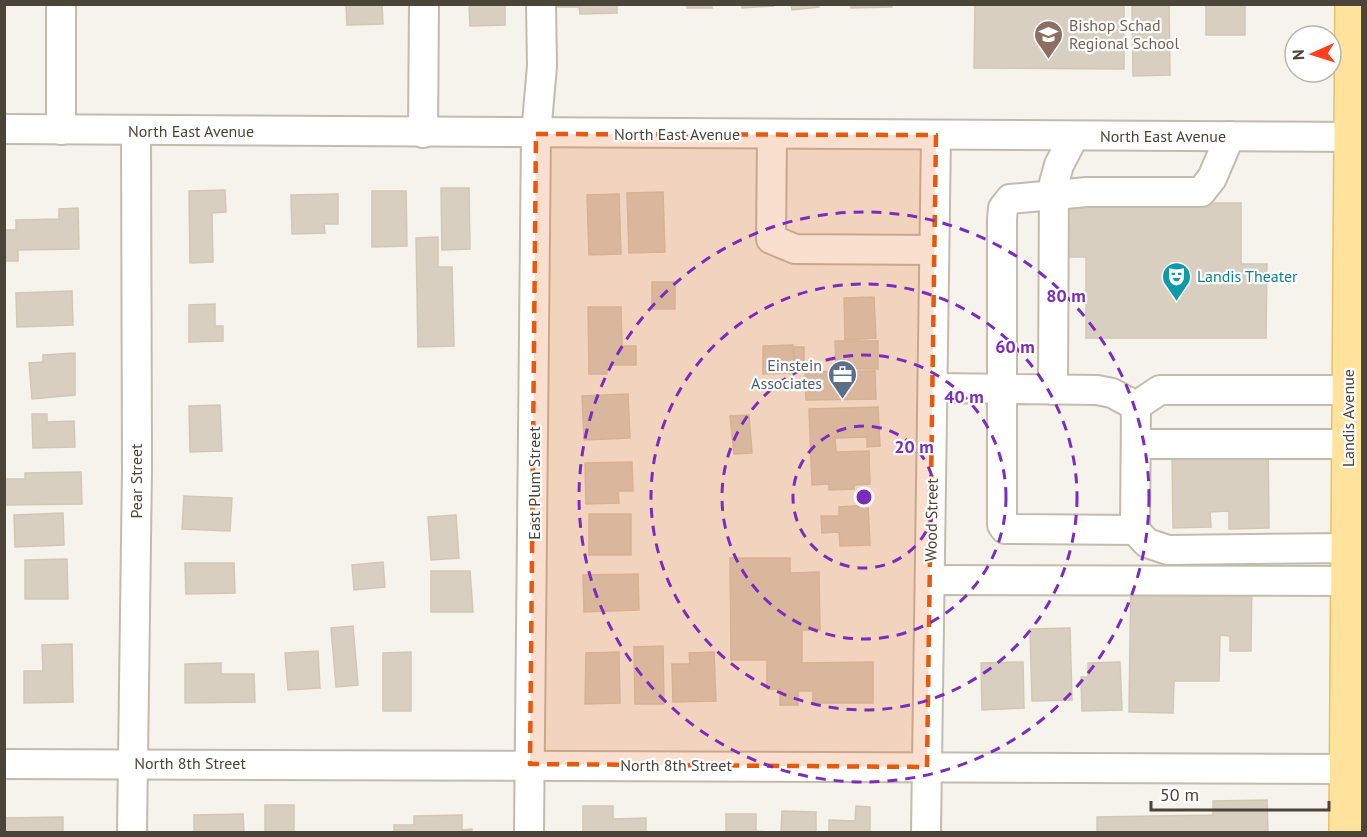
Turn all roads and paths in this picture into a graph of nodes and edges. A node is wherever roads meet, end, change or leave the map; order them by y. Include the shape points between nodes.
1 (61, 4) edge
2 (424, 4) edge
3 (542, 4) edge
4 (1355, 23) edge
5 (4, 129) edge
6 (61, 130) junction
7 (136, 130) junction
8 (423, 133) junction
9 (536, 134) junction
10 (772, 134) junction
11 (936, 135) junction
12 (1074, 136) junction
13 (1230, 136) junction
14 (1356, 137) edge
15 (1055, 195) junction
16 (934, 250) junction
17 (933, 388) junction
18 (1003, 389) junction
19 (1053, 390) junction
20 (1348, 390) junction
21 (1136, 406) junction
22 (1136, 444) junction
23 (1347, 444) junction
24 (1135, 530) junction
25 (1348, 548) junction
26 (930, 580) junction
27 (1348, 581) junction
28 (4, 764) edge
29 (132, 764) junction
30 (530, 765) junction
31 (927, 767) junction
32 (1354, 769) edge
33 (132, 832) edge
34 (529, 832) edge
35 (926, 832) edge
36 (1346, 832) edge

1 - 6 street
2 - 8 street
3 - 9 street, East Plum Street
4 - 14 main road, Landis Avenue
5 - 6 street, North East Avenue
6 - 7 street, North East Avenue
7 - 8 street, North East Avenue
7 - 29 street, Pear Street via 137,469
8 - 9 street, North East Avenue
9 - 10 street, North East Avenue
9 - 30 street, East Plum Street
10 - 11 street, North East Avenue
10 - 16 street via 771,238 795,249
11 - 12 street, North East Avenue
11 - 16 street, Wood Street
12 - 13 street, North East Avenue
12 - 15 street via 1055,174
13 - 14 street, North East Avenue
13 - 15 street via 1212,178 1201,192
14 - 20 main road, Landis Avenue
15 - 18 street via 1010,199 1004,208
15 - 19 street
16 - 17 street, Wood Street
17 - 18 street
17 - 26 street, Wood Street
18 - 19 street
18 - 24 street via 1005,529
19 - 21 street via 1097,390
20 - 21 street via 1160,390
20 - 23 main road, Landis Avenue
21 - 22 street
22 - 23 street
22 - 24 street
23 - 25 main road, Landis Avenue
24 - 25 street via 1147,543 1168,550
25 - 27 main road, Landis Avenue
26 - 27 street
26 - 31 street, Wood Street
27 - 32 main road, Landis Avenue
28 - 29 street, North 8th Street
29 - 30 street, North 8th Street
29 - 33 street, Pear Street
30 - 31 street, North 8th Street
30 - 34 street, East Plum Street
31 - 32 street, North 8th Street
31 - 35 street, Wood Street
32 - 36 main road, Landis Avenue

